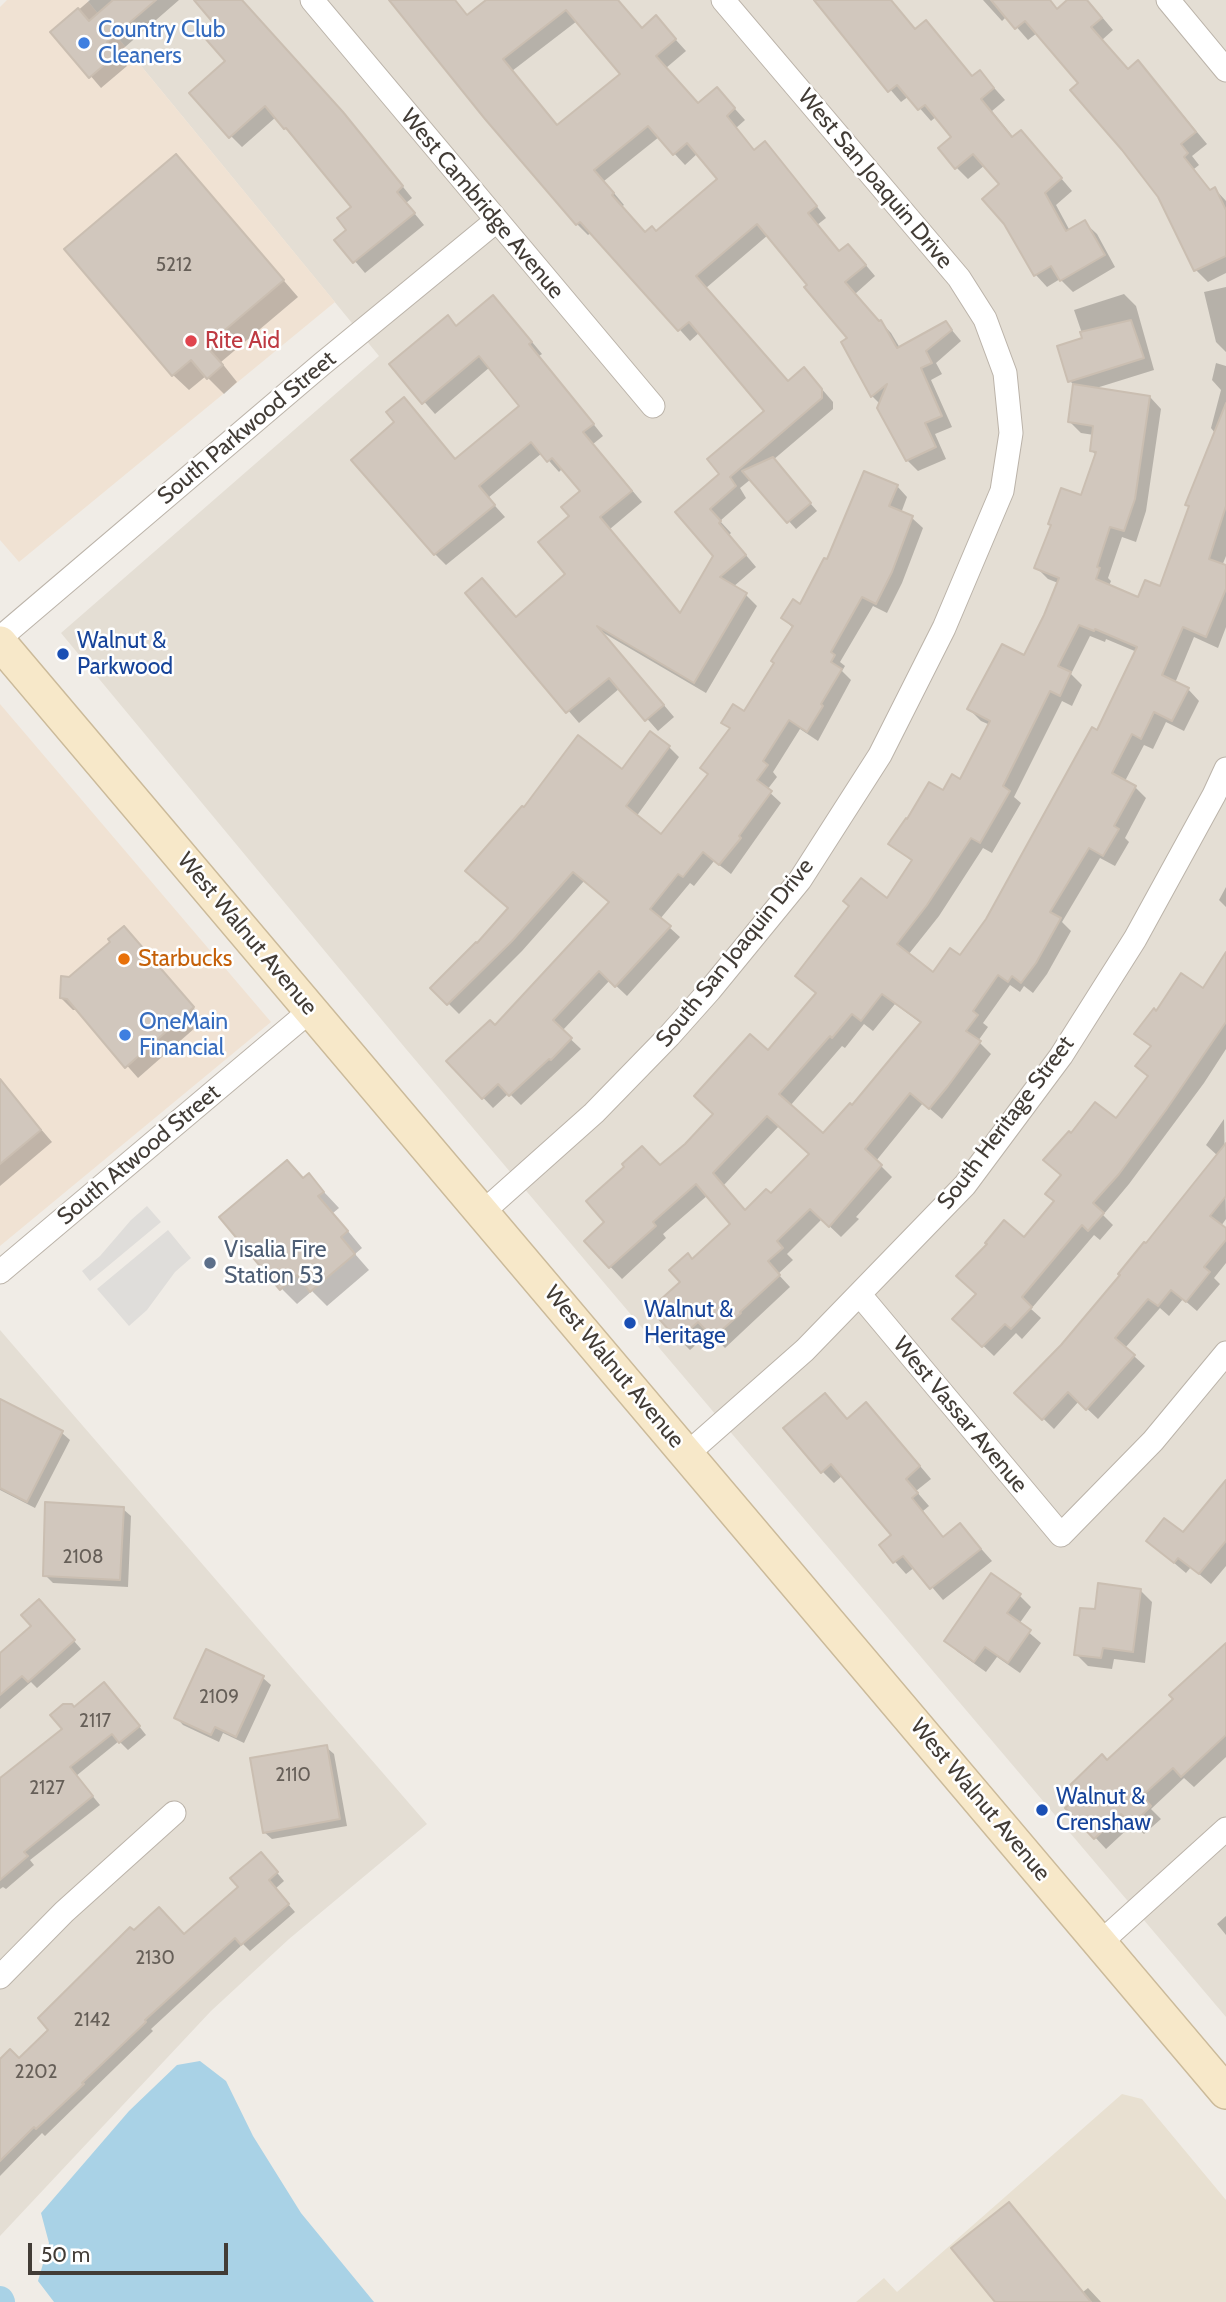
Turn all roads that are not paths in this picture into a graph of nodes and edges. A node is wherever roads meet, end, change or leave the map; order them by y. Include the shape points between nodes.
1 (312, 0) edge
2 (723, 0) edge
3 (1168, 0) edge
4 (1226, 70) edge
5 (496, 221) junction
6 (1005, 373) joint
7 (653, 406) dead end
8 (0, 638) edge
9 (0, 643) edge
10 (1226, 769) edge
11 (311, 1010) junction
12 (483, 1212) junction
13 (0, 1272) edge
14 (860, 1295) junction
15 (1226, 1353) edge
16 (687, 1454) junction
17 (174, 1813) dead end
18 (1226, 1829) edge
19 (1100, 1943) junction
20 (0, 1977) edge
21 (1226, 2092) edge

1 - 5 street, West Cambridge Avenue
2 - 6 street, West San Joaquin Drive via 959,278 985,318
3 - 4 street
5 - 7 street, West Cambridge Avenue
5 - 8 street, South Parkwood Street
6 - 12 street, South San Joaquin Drive via 1011,433 1002,491 944,628 880,755 800,880 710,990 594,1113
9 - 11 main road, West Walnut Avenue
10 - 14 street, South Heritage Street via 1135,939 1061,1056 965,1185
11 - 12 main road, West Walnut Avenue
11 - 13 street, South Atwood Street
12 - 16 main road, West Walnut Avenue
14 - 15 street, West Vassar Avenue via 1061,1535 1153,1441
14 - 16 street, South Heritage Street
16 - 19 main road, West Walnut Avenue
17 - 20 street
18 - 19 street
19 - 21 main road, West Walnut Avenue

